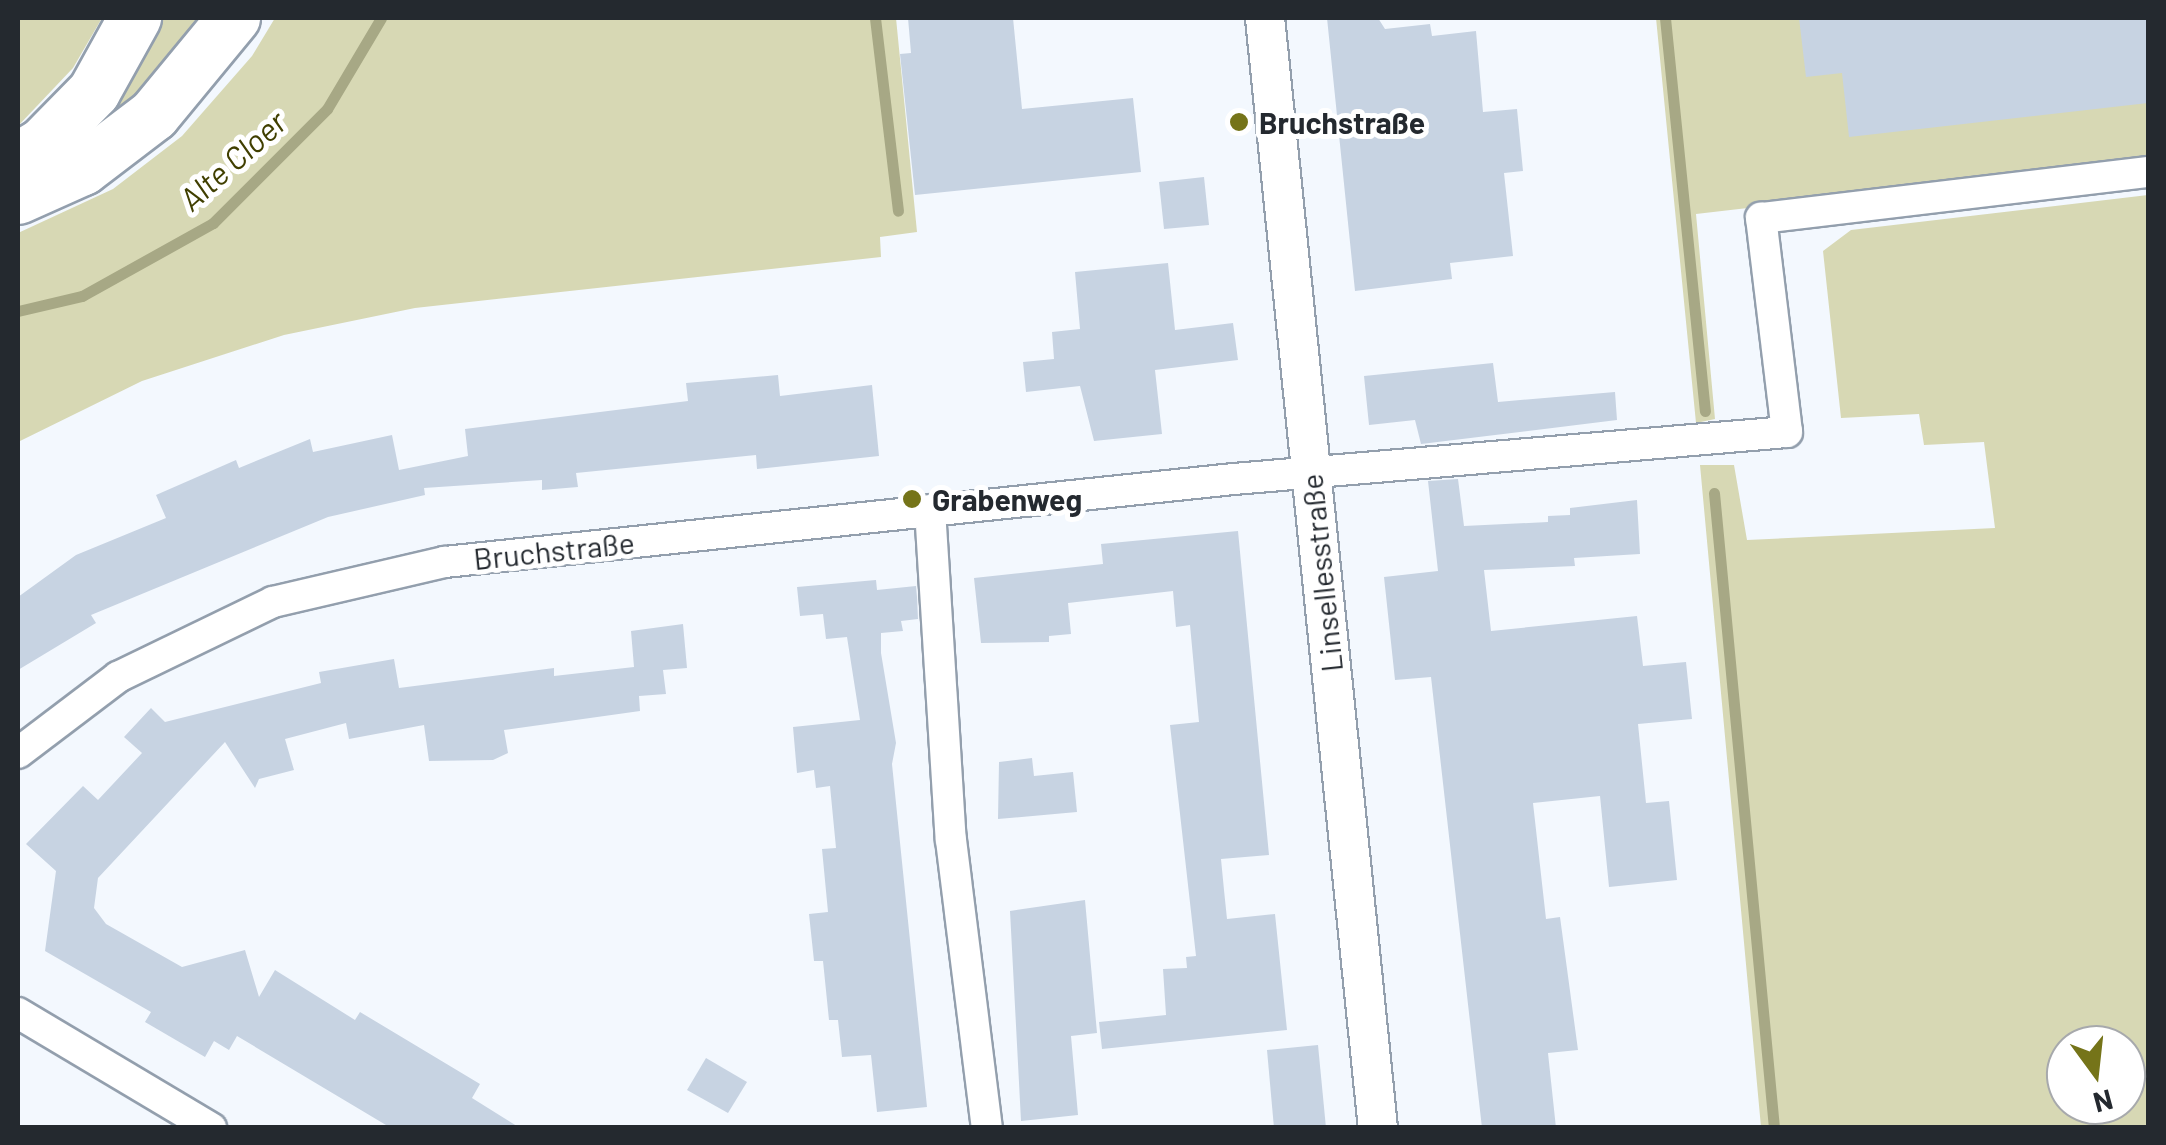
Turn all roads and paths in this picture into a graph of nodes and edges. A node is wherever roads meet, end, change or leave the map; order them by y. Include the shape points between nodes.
1 (135, 18) edge
2 (234, 18) edge
3 (1265, 18) edge
4 (18, 159) edge
5 (2148, 172) edge
6 (18, 198) edge
7 (1311, 472) junction
8 (930, 510) junction
9 (18, 753) edge
10 (18, 1013) edge
11 (211, 1128) edge
12 (987, 1128) edge
13 (1378, 1128) edge

1 - 4 highway via 94,92 44,144
2 - 6 highway via 154,115 83,169
3 - 7 street, Linsellesstraße
5 - 7 street, Bruchstraße via 1761,218 1787,432
7 - 8 street, Bruchstraße
7 - 13 street, Linsellesstraße
8 - 9 street, Bruchstraße via 445,562 272,602 118,677
8 - 12 street via 951,840
10 - 11 street

